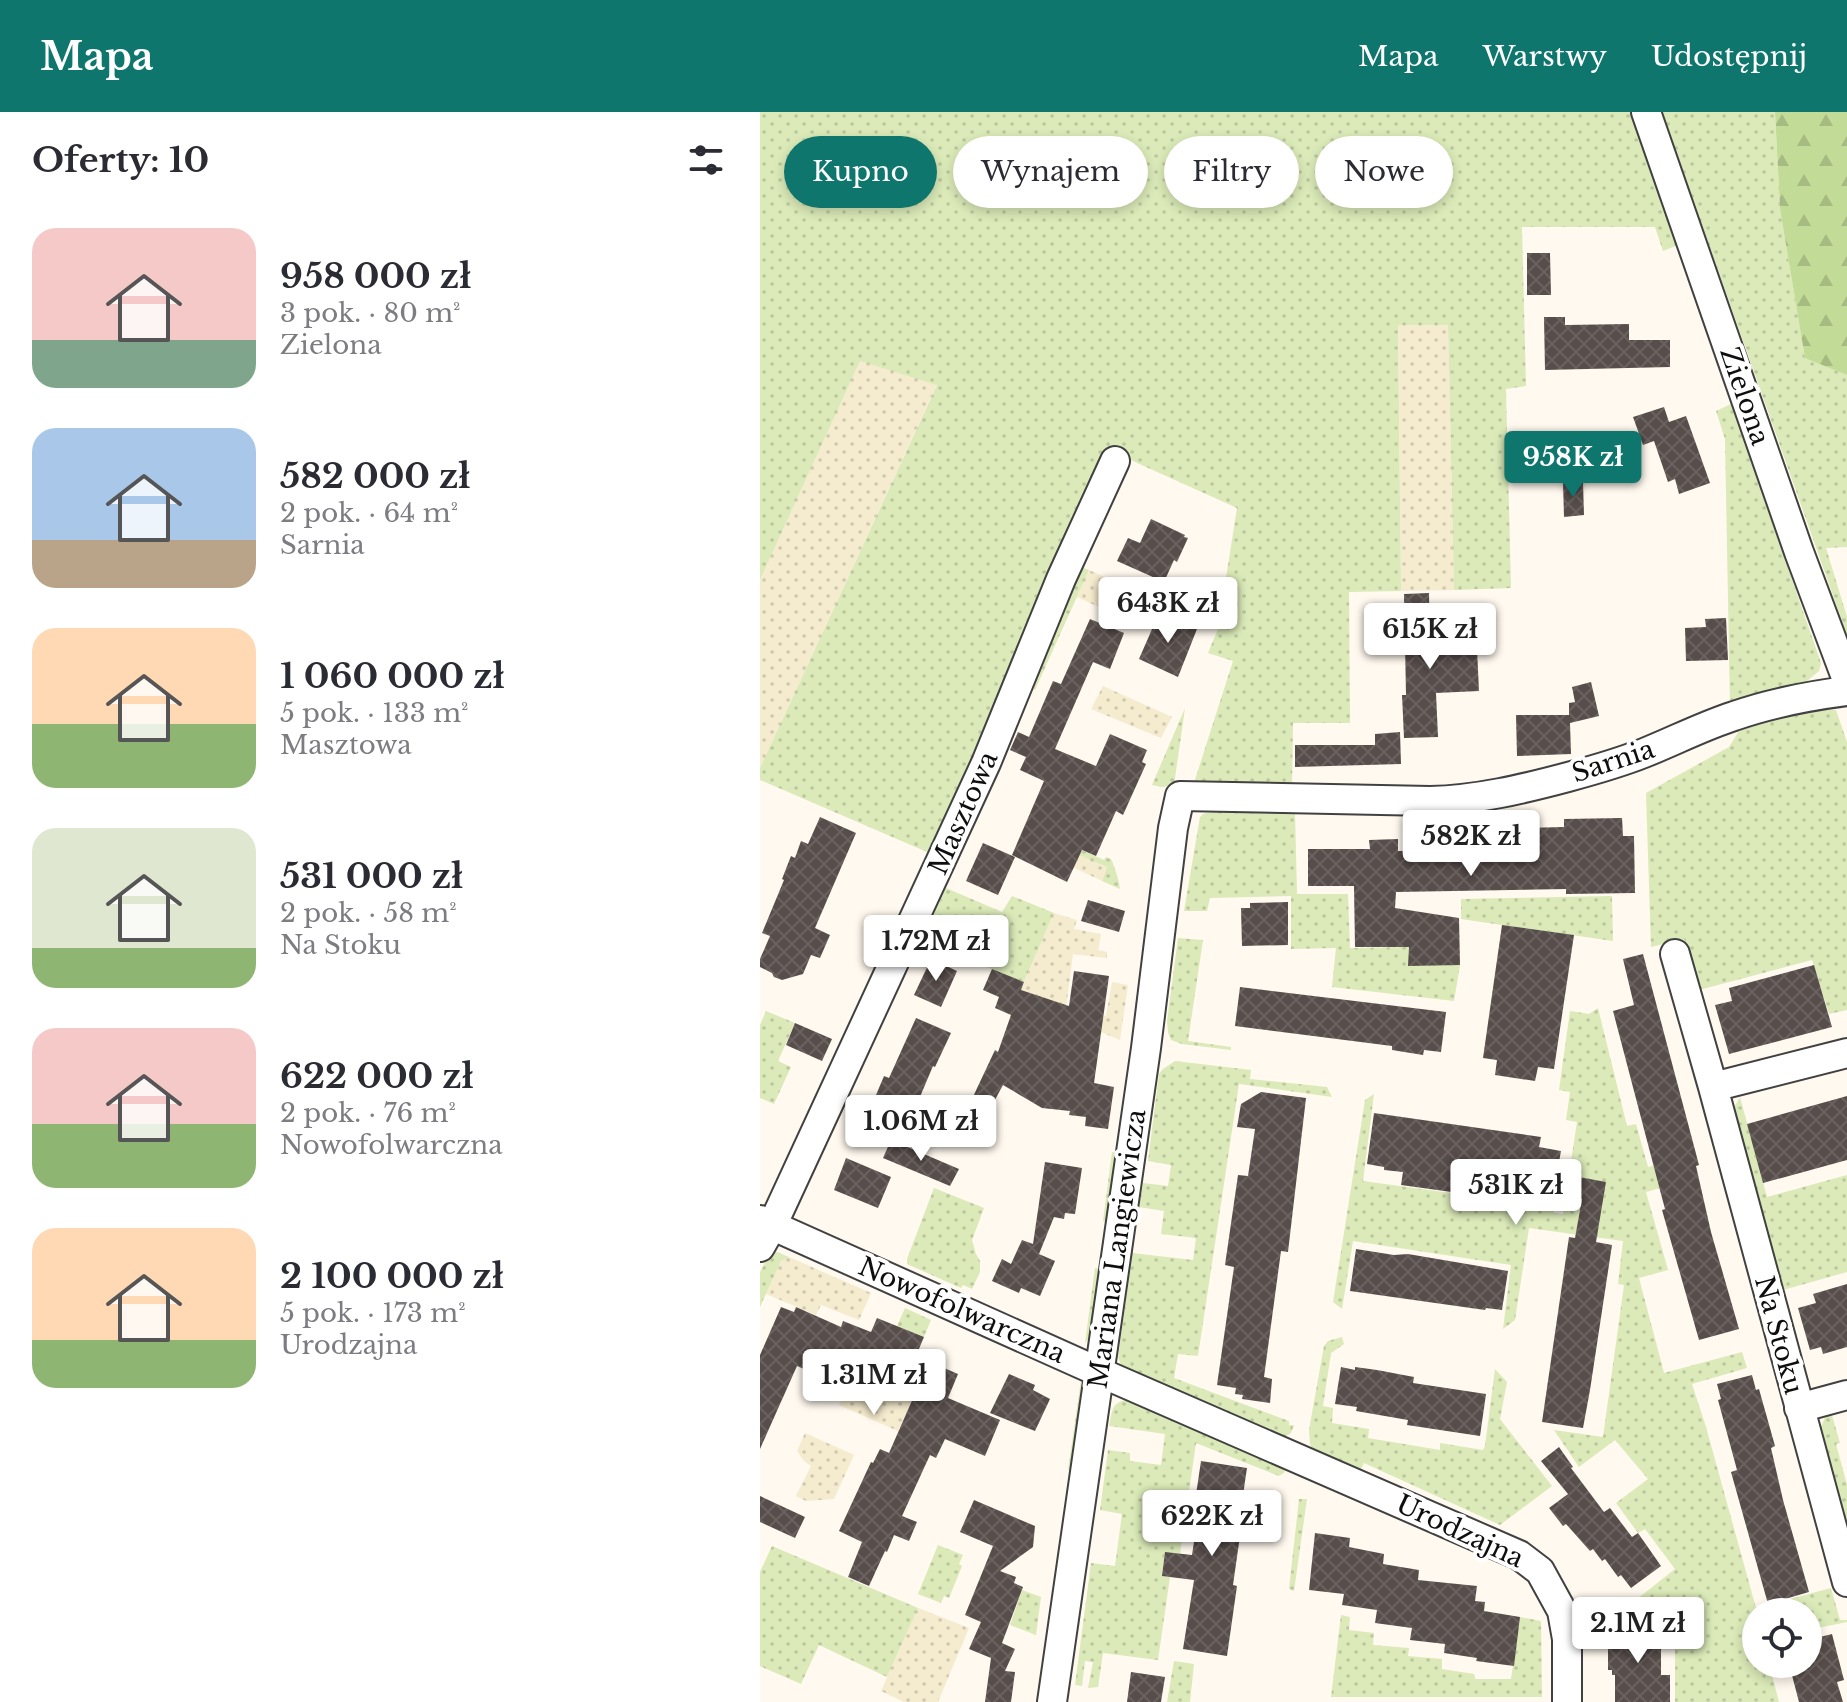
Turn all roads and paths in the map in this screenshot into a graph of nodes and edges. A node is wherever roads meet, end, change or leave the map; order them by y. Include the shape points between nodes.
1 (1646, 112) edge
2 (1115, 461) dead end
3 (1847, 680) edge
4 (1847, 691) edge
5 (1180, 796) joint
6 (1675, 954) dead end
7 (1847, 1053) edge
8 (1713, 1087) junction
9 (764, 1231) edge
10 (1099, 1372) junction
11 (1847, 1395) edge
12 (1799, 1408) junction
13 (1297, 1457) joint
14 (1847, 1582) edge
15 (1052, 1702) edge
16 (1567, 1702) edge

1 - 3 street, Zielona
2 - 9 street, Masztowa via 986,763
4 - 5 street, Sarnia via 1765,706 1608,766 1466,799
5 - 10 street, Mariana Langiewicza
6 - 8 street, Na Stoku
7 - 8 street
8 - 12 street, Na Stoku
9 - 10 street, Nowofolwarczna
10 - 13 street, Nowofolwarczna
10 - 15 street, Mariana Langiewicza
11 - 12 street
12 - 14 street, Na Stoku
13 - 16 street, Urodzajna via 1519,1555 1540,1571 1566,1628

